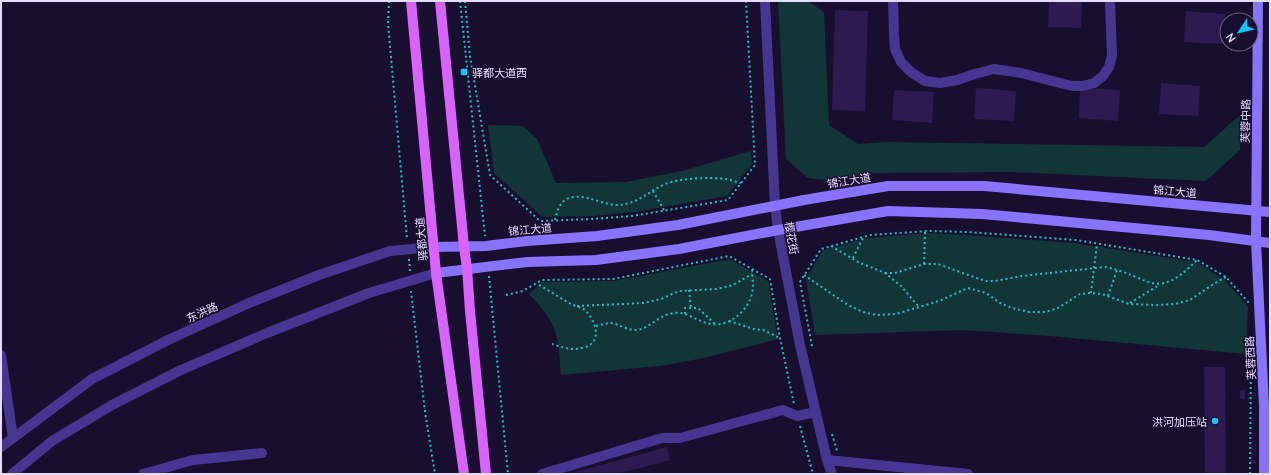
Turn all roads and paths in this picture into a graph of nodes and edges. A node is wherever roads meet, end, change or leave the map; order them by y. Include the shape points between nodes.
1 (389, 1) edge
2 (411, 1) edge
3 (440, 1) edge
4 (465, 1) edge
5 (746, 1) edge
6 (765, 1) edge
7 (893, 1) edge
8 (1110, 1) edge
9 (1258, 1) edge
10 (741, 183) junction
11 (653, 191) junction
12 (775, 205) junction
13 (664, 210) junction
14 (1256, 211) junction
15 (1270, 212) edge
16 (555, 220) junction
17 (778, 230) junction
18 (925, 231) junction
19 (863, 237) junction
20 (1256, 241) junction
21 (1270, 243) edge
22 (1097, 244) junction
23 (831, 246) junction
24 (434, 247) junction
25 (464, 247) junction
26 (408, 248) junction
27 (853, 258) junction
28 (1197, 260) junction
29 (924, 264) junction
30 (467, 268) junction
31 (752, 268) junction
32 (1094, 268) junction
33 (1118, 270) junction
34 (436, 273) junction
35 (885, 273) junction
36 (752, 274) junction
37 (804, 275) junction
38 (1226, 277) junction
39 (410, 281) junction
40 (1159, 284) junction
41 (539, 285) dead end
42 (689, 290) junction
43 (1091, 293) junction
44 (506, 295) dead end
45 (1108, 296) junction
46 (1129, 304) junction
47 (1251, 305) dead end
48 (577, 306) junction
49 (919, 307) junction
50 (691, 308) junction
51 (685, 314) junction
52 (729, 321) junction
53 (716, 324) junction
54 (596, 326) junction
55 (780, 338) junction
56 (552, 344) dead end
57 (812, 347) dead end
58 (1, 354) edge
59 (1251, 359) dead end
60 (816, 412) junction
61 (797, 416) junction
62 (832, 433) dead end
63 (13, 438) junction
64 (1, 447) edge
65 (262, 452) dead end
66 (827, 460) junction
67 (840, 462) junction
68 (12, 474) edge
69 (143, 474) edge
70 (435, 474) edge
71 (464, 474) edge
72 (486, 474) edge
73 (542, 474) edge
74 (813, 474) edge
75 (832, 474) edge
76 (968, 474) edge
77 (1250, 474) edge
78 (1264, 474) edge

1 - 26 path via 388,23
2 - 24 main road, 驿都大道
3 - 25 main road
4 - 16 path via 470,56 490,175 540,221
5 - 10 path via 755,166
6 - 12 street, 樱花街
7 - 8 street via 895,49 912,73 925,81 940,83 994,69 1072,86 1094,83 1109,67 1112,56
9 - 14 main road, 芙蓉中路
10 - 11 path via 727,179 688,179 668,183
10 - 13 path via 728,200
11 - 13 path
11 - 16 path via 635,202 618,205 588,198 568,199 560,205
12 - 14 main road, 锦江大道 via 888,186 984,186
12 - 17 street, 樱花街
12 - 25 main road, 锦江大道 via 678,225 597,236
13 - 16 path via 632,216
14 - 15 main road, 锦江大道
14 - 20 main road, 芙蓉中路
17 - 20 main road via 888,211 982,214
17 - 30 main road via 679,249 596,260 527,262
17 - 60 street, 樱花街
18 - 19 path
18 - 22 path via 1076,240
18 - 29 path
19 - 23 path
19 - 27 path
20 - 21 main road
20 - 78 main road, 芙蓉西路 via 1264,405
22 - 28 path
22 - 32 path
23 - 27 path
23 - 37 path via 821,248
24 - 25 main road, 锦江大道
24 - 26 street, 东洪路
24 - 34 main road, 驿都大道
25 - 30 main road
26 - 39 path
26 - 63 street, 东洪路 via 390,251 319,275 168,340 92,379
27 - 35 path
28 - 38 path
28 - 40 path via 1169,282
29 - 32 path via 938,264 971,276 995,281
29 - 35 path via 896,273
30 - 34 main road
30 - 72 main road
31 - 36 path
31 - 44 path via 729,256 613,279 542,280 523,291
31 - 55 path via 770,279
32 - 33 path
32 - 43 path
33 - 40 path
33 - 45 path
34 - 39 street
34 - 71 main road, 驿都大道
35 - 49 path via 901,286
36 - 42 path via 734,285 717,289
36 - 52 path via 752,293 748,304
37 - 49 path via 848,305 863,312 876,315 896,314
37 - 57 path via 800,282
38 - 46 path via 1190,300 1175,304
38 - 47 path
39 - 68 street via 369,293 180,370 112,405 52,441
39 - 70 path
40 - 46 path
41 - 48 path
42 - 48 path via 644,303
42 - 50 path
43 - 45 path
43 - 49 path via 1080,294 1058,308 1045,312 1012,308 986,293 968,288
45 - 46 path
48 - 54 path via 584,309
50 - 51 path via 685,308
50 - 53 path via 698,308
51 - 53 path via 712,325
51 - 54 path via 674,312 663,315 636,330 613,323
52 - 53 path
52 - 55 path via 763,330
54 - 56 path via 596,336 591,344 583,348 570,349
55 - 61 path
58 - 63 street
59 - 77 path
60 - 61 street
60 - 66 street, 樱花街
61 - 73 street via 783,410 680,438 662,438
61 - 74 path
62 - 67 path
63 - 64 street, 东洪路
65 - 69 street via 193,460
66 - 67 street
66 - 75 street, 樱花街
67 - 76 street

